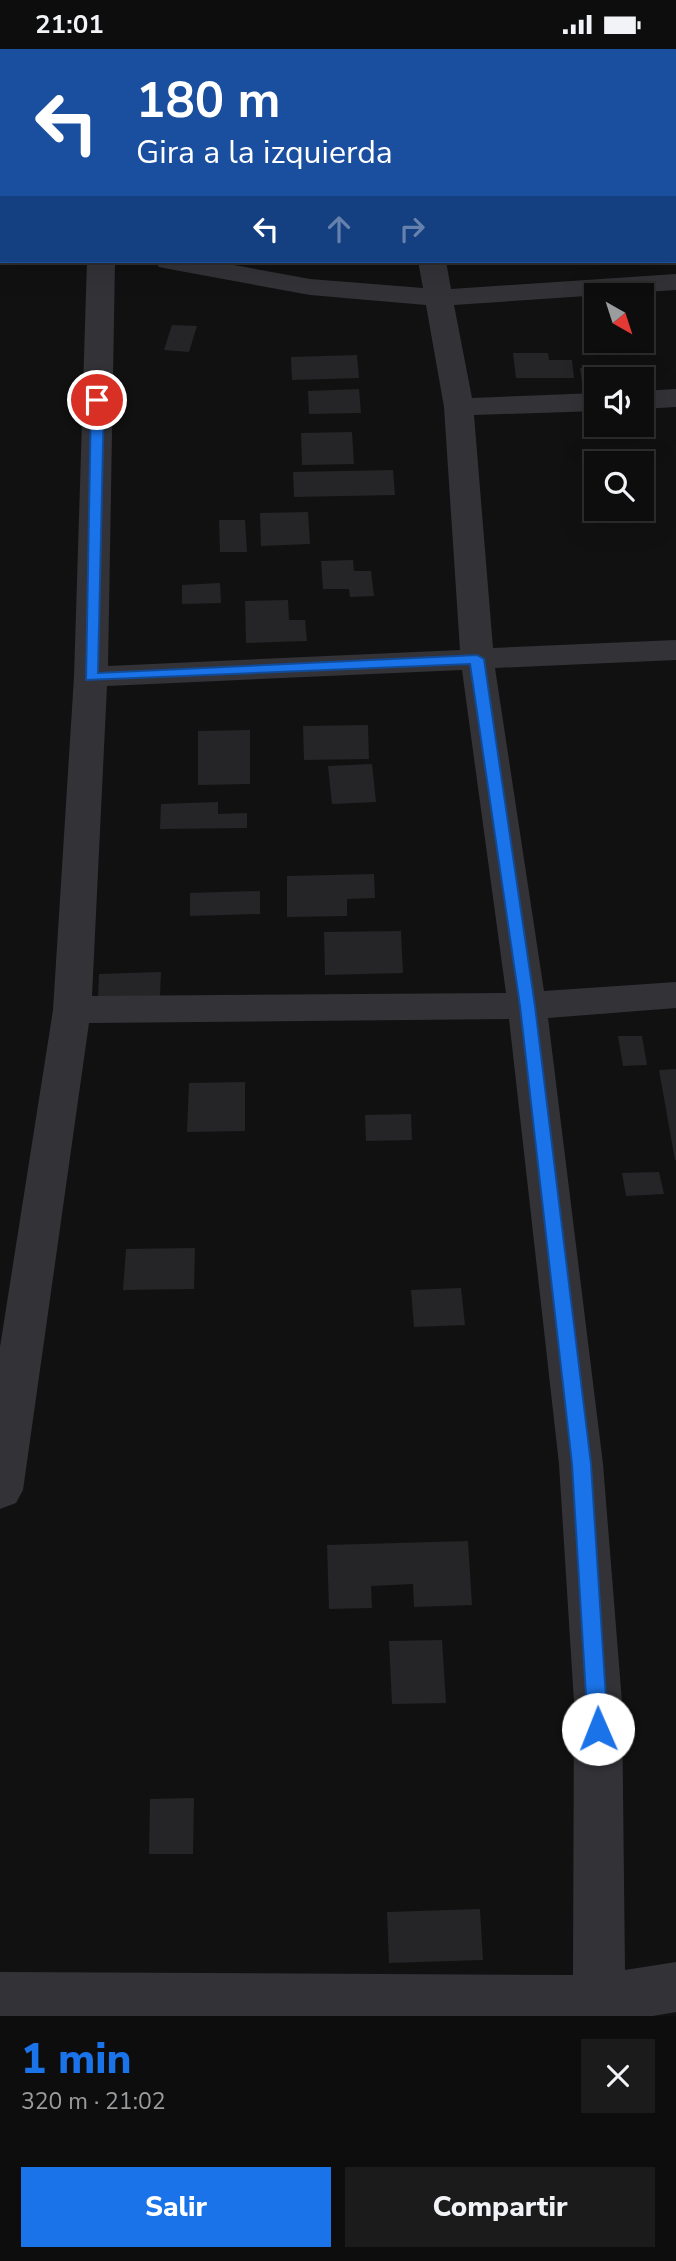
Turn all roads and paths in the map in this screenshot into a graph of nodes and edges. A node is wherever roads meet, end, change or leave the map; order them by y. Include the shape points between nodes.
1 (101, 263) edge
2 (180, 263) edge
3 (435, 279) edge
4 (676, 282) edge
5 (676, 398) edge
6 (654, 399) edge
7 (584, 402) edge
8 (459, 407) junction
9 (676, 650) edge
10 (477, 659) junction
11 (91, 677) junction
12 (676, 995) edge
13 (527, 1006) junction
14 (72, 1010) junction
15 (0, 1490) edge
16 (676, 1987) edge
17 (0, 1997) edge
18 (599, 2008) edge

1 - 11 street
2 - 3 street via 310,287
3 - 4 street
3 - 8 street
5 - 6 street
7 - 8 street
8 - 10 street
9 - 10 street
10 - 11 street
10 - 13 street
11 - 14 street
12 - 13 street
13 - 14 street
13 - 18 street via 582,1464 598,1702
14 - 15 street
16 - 18 street
17 - 18 street

